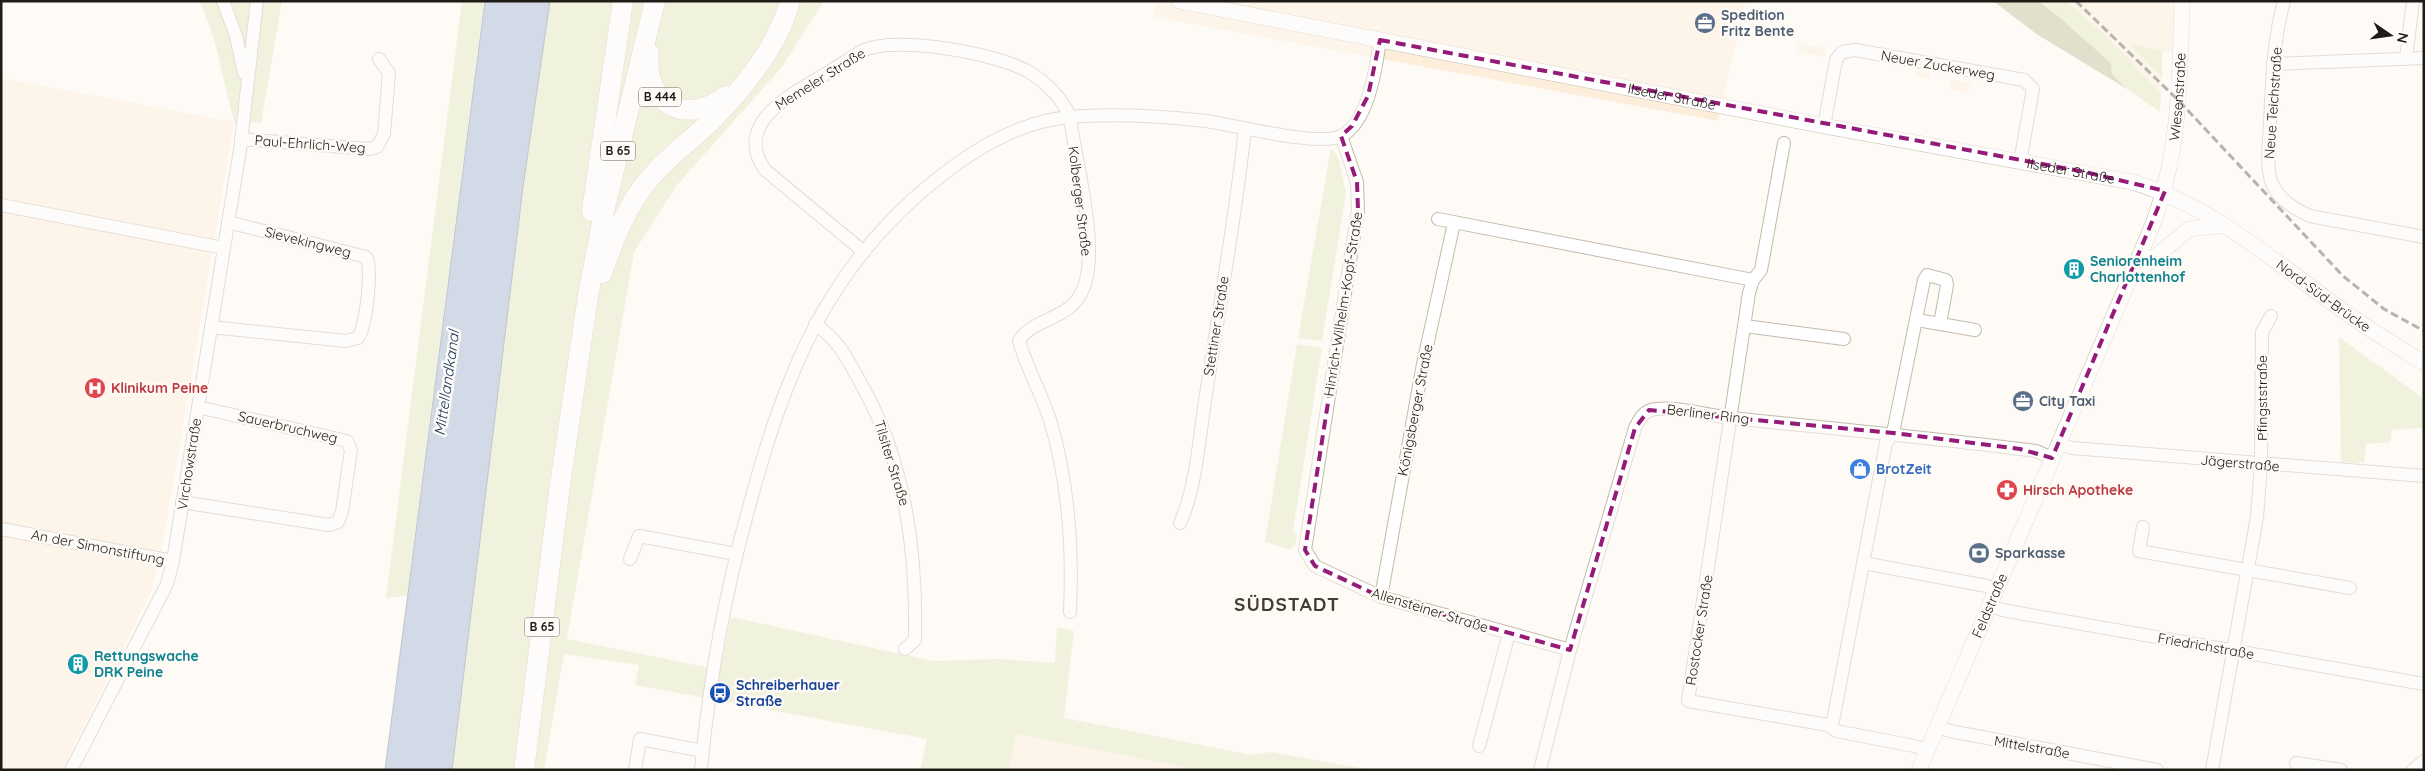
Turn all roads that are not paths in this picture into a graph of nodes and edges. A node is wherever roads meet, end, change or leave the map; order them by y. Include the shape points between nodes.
1 (223, 1) edge
2 (256, 1) edge
3 (623, 1) edge
4 (790, 1) edge
5 (1179, 1) edge
6 (2182, 1) edge
7 (2284, 1) edge
8 (2413, 1) edge
9 (654, 4) edge
10 (236, 36) junction
11 (1380, 40) junction
12 (2424, 58) edge
13 (379, 59) dead end
14 (2406, 59) junction
15 (2273, 64) junction
16 (743, 83) junction
17 (245, 90) junction
18 (1070, 117) junction
19 (1824, 126) junction
20 (1244, 128) junction
21 (1340, 136) junction
22 (241, 139) junction
23 (1784, 143) dead end
24 (2020, 162) junction
25 (2164, 192) junction
26 (1, 205) edge
27 (1438, 220) dead end
28 (228, 222) junction
29 (1454, 223) junction
30 (2225, 225) junction
31 (2424, 237) edge
32 (224, 248) junction
33 (864, 252) junction
34 (2130, 277) junction
35 (1753, 280) junction
36 (588, 296) junction
37 (2271, 316) dead end
38 (1916, 320) junction
39 (584, 324) junction
40 (815, 324) junction
41 (1940, 324) junction
42 (1745, 326) junction
43 (211, 327) junction
44 (1975, 330) dead end
45 (1844, 339) dead end
46 (2424, 363) edge
47 (198, 407) junction
48 (1731, 418) junction
49 (1893, 433) junction
50 (2058, 443) junction
51 (2052, 458) junction
52 (2261, 464) junction
53 (2424, 476) edge
54 (182, 502) junction
55 (1180, 523) dead end
56 (2143, 527) dead end
57 (1, 529) edge
58 (1305, 550) joint
59 (736, 554) junction
60 (630, 559) dead end
61 (173, 560) junction
62 (1863, 563) junction
63 (2248, 570) junction
64 (2350, 588) dead end
65 (1996, 590) junction
66 (1381, 597) junction
67 (1989, 605) junction
68 (1070, 612) dead end
69 (1509, 633) junction
70 (905, 649) dead end
71 (1570, 650) junction
72 (2234, 651) junction
73 (2424, 684) edge
74 (1828, 725) junction
75 (1937, 727) junction
76 (1479, 746) dead end
77 (1927, 750) junction
78 (703, 751) junction
79 (2424, 761) edge
80 (2296, 763) dead end
81 (71, 770) edge
82 (524, 770) edge
83 (635, 770) edge
84 (701, 770) edge
85 (1540, 770) edge
86 (1919, 770) edge
87 (2157, 770) edge
88 (2212, 770) edge
89 (2341, 770) edge
90 (2413, 770) edge

1 - 10 street, Virchowstraße
2 - 10 street, Virchowstraße via 247,28
2 - 17 street, Virchowstraße
3 - 36 main road via 589,227
4 - 16 main road, B 444 via 772,45
5 - 11 street, Ilseder Straße
6 - 25 street, Wiesenstraße via 2179,101
7 - 15 street, Neue Teichstraße
8 - 14 street
9 - 16 main road, B 444 via 647,66 649,78 665,102 696,111 709,107
9 - 36 main road, B 65 via 604,207
10 - 17 street, Virchowstraße via 244,68
11 - 19 street, Ilseder Straße
11 - 21 street via 1368,96 1352,126
12 - 14 street
13 - 22 street, Paul-Ehrlich-Weg via 389,74 384,134 377,147
14 - 15 street
15 - 31 street, Neue Teichstraße via 2268,159 2272,182 2282,200 2310,216
16 - 39 main road via 710,122 659,167 637,196 618,230
17 - 22 street, Virchowstraße
18 - 20 street via 1174,118
18 - 33 street via 1024,126 958,163 902,209
18 - 33 street, Memeler Straße via 1050,88 1027,71 972,54 900,44 864,50 786,98 767,115 758,131 755,143 760,163
18 - 68 street, Kolberger Straße via 1088,235 1085,283 1072,306 1057,317 1024,332 1019,341 1050,420 1066,484 1071,534
19 - 24 street, Ilseder Straße
19 - 24 street, Neuer Zuckerweg via 1836,60 1842,52 1855,50 2015,78 2024,80 2033,89
20 - 21 street via 1306,138
20 - 55 street, Stettiner Straße via 1195,464 1186,511
21 - 58 street, Hinrich-Wilhelm-Kopf-Straße via 1357,182 1358,210
22 - 28 street, Virchowstraße
23 - 35 street via 1761,270
24 - 25 street, Ilseder Straße via 2132,182
25 - 30 street, Ilseder Straße
25 - 34 street, Feldstraße
26 - 32 street
27 - 29 street
28 - 32 street, Virchowstraße
28 - 43 street, Sievekingweg via 366,257 370,268 363,327 358,338 346,341
29 - 35 street
29 - 66 street, Königsberger Straße via 1423,364
30 - 34 street via 2189,229
30 - 46 street, Nord-Süd-Brücke via 2340,309
32 - 43 street, Virchowstraße
33 - 40 street
34 - 50 street, Feldstraße
35 - 42 street
36 - 39 main road, B 65
37 - 52 street, Pfingststraße via 2262,332
38 - 41 street
38 - 41 street via 1924,280 1927,275 1934,275 1946,280 1947,285
38 - 49 street
39 - 82 main road, B 65
40 - 59 street via 782,396
40 - 70 street, Tilsiter Straße via 832,335 840,346 876,413 895,463 907,511 914,581 915,640
41 - 44 street
42 - 45 street
42 - 48 street
43 - 47 street, Virchowstraße
47 - 54 street, Virchowstraße
47 - 54 street, Sauerbruchweg via 347,441 351,450 342,512 338,522 329,525
48 - 49 street, Berliner Ring
48 - 71 street, Berliner Ring via 1662,409 1649,410 1640,417
48 - 74 street, Rostocker Straße via 1688,701
49 - 51 street, Berliner Ring via 2036,451
49 - 62 street via 1886,443
50 - 51 street, Feldstraße
50 - 52 street, Jägerstraße via 2072,448
51 - 65 street, Feldstraße
52 - 53 street, Jägerstraße
52 - 63 street, Pfingststraße
54 - 61 street, Virchowstraße
56 - 63 street via 2139,551
57 - 61 street, An der Simonstiftung
58 - 66 street, Allensteiner Straße via 1315,566
59 - 60 street via 639,536
59 - 78 street via 714,665
61 - 81 street, An der Simonstiftung via 167,584
62 - 65 street
62 - 74 street via 1833,721
63 - 64 street
63 - 72 street, Pfingststraße
65 - 67 street, Feldstraße
66 - 69 street, Allensteiner Straße
67 - 72 street, Friedrichstraße via 2002,610
67 - 75 street, Feldstraße
69 - 71 street, Allensteiner Straße
69 - 76 street
71 - 85 street, Berliner Ring
72 - 73 street, Friedrichstraße
72 - 88 street, Pfingststraße
74 - 77 street, Rostocker Straße via 1836,731
75 - 77 street, Feldstraße
75 - 87 street, Mittelstraße
77 - 86 street, Feldstraße
78 - 83 street via 640,739
78 - 84 street
79 - 90 street
80 - 89 street

